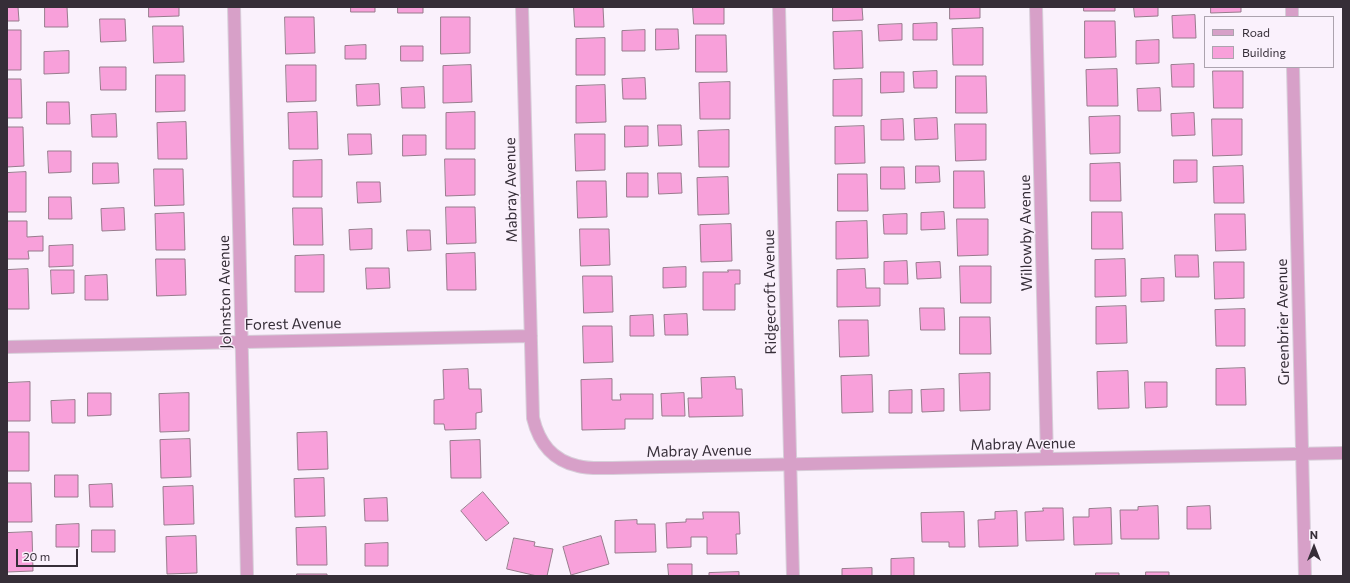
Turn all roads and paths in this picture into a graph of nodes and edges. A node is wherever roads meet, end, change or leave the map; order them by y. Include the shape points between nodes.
1 (234, 7) edge
2 (522, 7) edge
3 (779, 7) edge
4 (1036, 7) edge
5 (1293, 68) edge
6 (531, 336) junction
7 (242, 342) junction
8 (7, 347) edge
9 (1303, 453) junction
10 (1343, 453) edge
11 (1048, 459) junction
12 (790, 465) junction
13 (248, 576) edge
14 (793, 576) edge
15 (1305, 576) edge

1 - 7 street, Johnston Avenue
2 - 6 street, Mabray Avenue
3 - 12 street, Ridgecroft Avenue
4 - 11 street, Willowby Avenue
5 - 9 street, Greenbrier Avenue
6 - 7 street, Forest Avenue
6 - 12 street, Mabray Avenue via 533,413 536,430 546,448 564,461 578,466 612,468
7 - 8 street, Forest Avenue
7 - 13 street, Johnston Avenue
9 - 10 street, Mabray Avenue
9 - 11 street, Mabray Avenue
9 - 15 street, Greenbrier Avenue
11 - 12 street, Mabray Avenue
12 - 14 street, Ridgecroft Avenue

